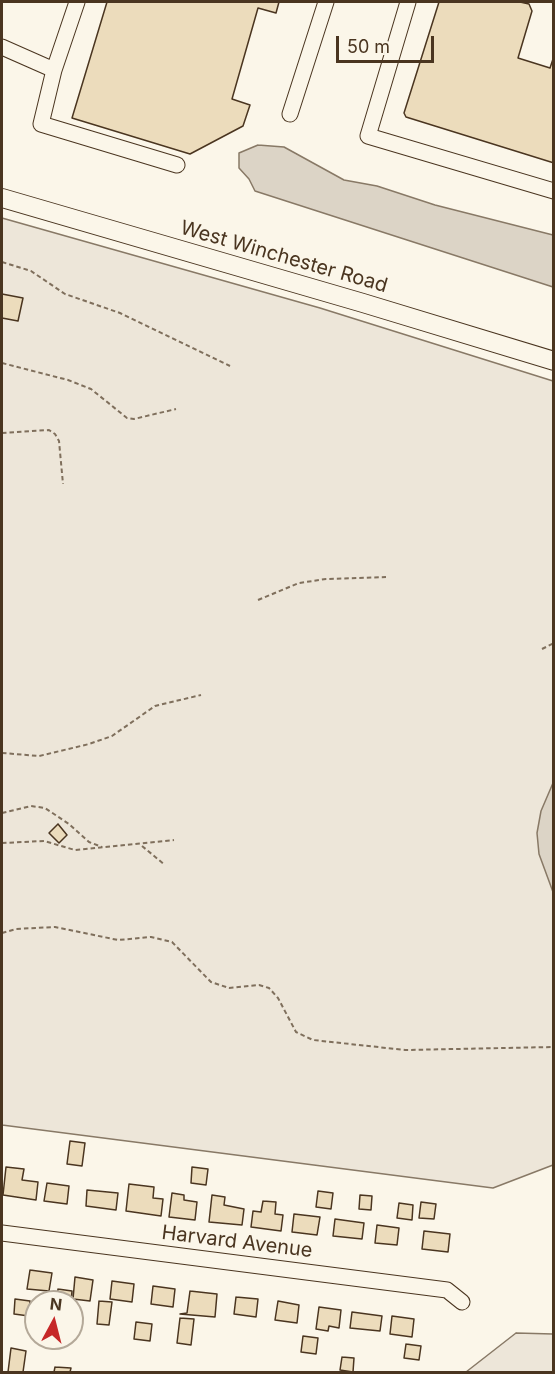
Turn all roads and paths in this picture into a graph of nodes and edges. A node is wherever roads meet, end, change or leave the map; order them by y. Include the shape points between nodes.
1 (77, 2) edge
2 (326, 2) edge
3 (408, 2) edge
4 (2, 48) edge
5 (54, 70) junction
6 (290, 114) dead end
7 (177, 165) dead end
8 (554, 191) edge
9 (2, 198) edge
10 (2, 262) edge
11 (554, 361) edge
12 (2, 363) edge
13 (230, 366) dead end
14 (176, 409) dead end
15 (2, 433) edge
16 (63, 484) dead end
17 (386, 577) dead end
18 (258, 600) dead end
19 (554, 642) edge
20 (542, 649) dead end
21 (201, 695) dead end
22 (2, 753) edge
23 (2, 813) edge
24 (174, 840) dead end
25 (2, 843) edge
26 (139, 844) junction
27 (104, 848) junction
28 (165, 865) dead end
29 (2, 933) edge
30 (554, 1047) edge
31 (2, 1233) edge
32 (462, 1302) dead end

1 - 5 street
2 - 6 street
3 - 8 street via 368,136
4 - 5 street
5 - 7 street via 41,124
9 - 11 main road, West Winchester Road
10 - 13 path via 31,271 65,294 129,317
12 - 14 path via 92,389 127,418
15 - 16 path via 40,430 55,434
17 - 18 path via 299,583
19 - 20 path
21 - 22 path via 155,706 112,735 89,744 39,756
23 - 27 path via 31,806 45,808 89,842
24 - 26 path
25 - 27 path via 44,841 75,850
26 - 27 path
26 - 28 path
29 - 30 path via 16,928 56,927 118,940 151,937 172,942 220,987 269,988 296,1032 313,1040 405,1050
31 - 32 street, Harvard Avenue via 447,1290

